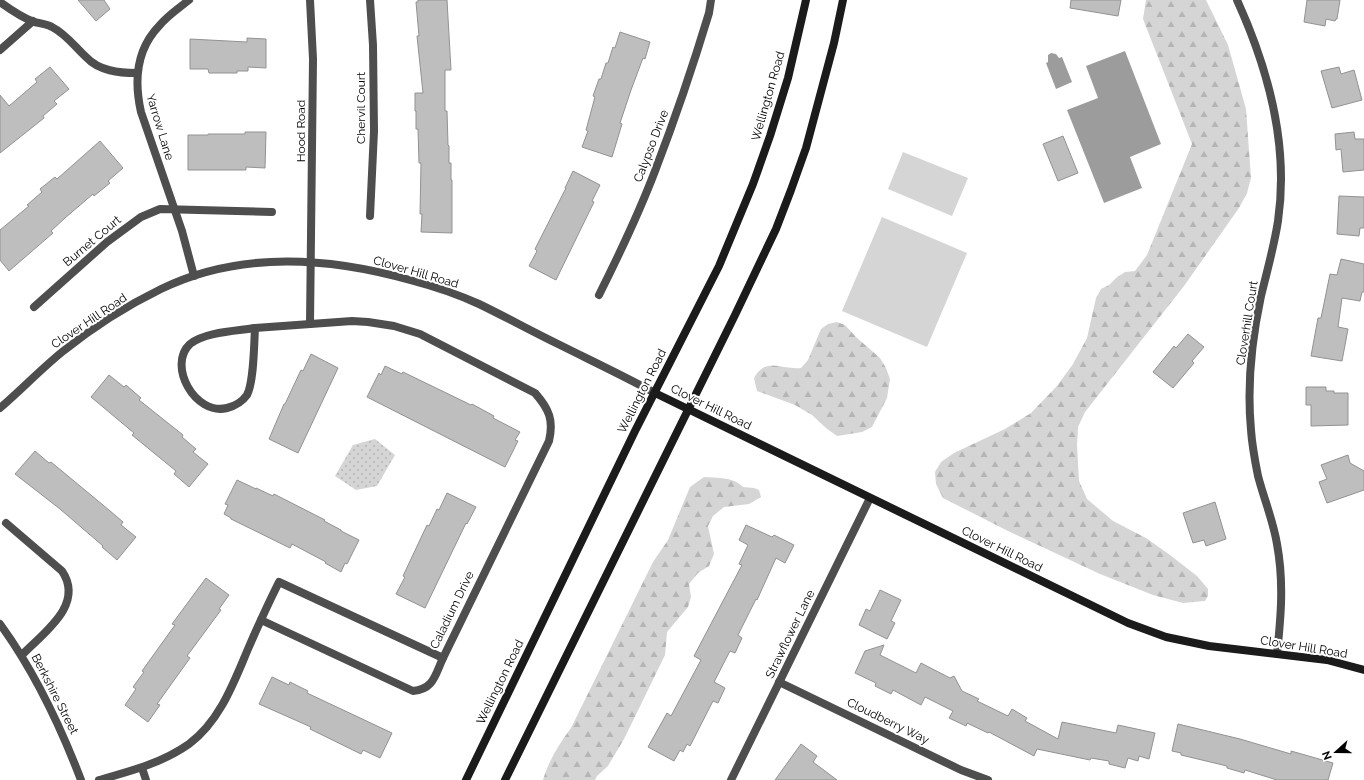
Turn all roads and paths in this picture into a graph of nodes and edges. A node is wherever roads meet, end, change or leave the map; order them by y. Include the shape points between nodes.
1 (189, 0) edge
2 (310, 0) edge
3 (370, 0) edge
4 (711, 0) edge
5 (806, 0) edge
6 (843, 0) edge
7 (1237, 0) edge
8 (0, 2) edge
9 (33, 21) junction
10 (0, 50) edge
11 (137, 73) junction
12 (174, 209) junction
13 (272, 212) dead end
14 (370, 216) dead end
15 (312, 262) junction
16 (194, 276) junction
17 (598, 295) dead end
18 (34, 307) dead end
19 (310, 324) junction
20 (255, 328) junction
21 (655, 393) junction
22 (0, 408) edge
23 (688, 410) junction
24 (870, 498) junction
25 (6, 523) dead end
26 (261, 620) junction
27 (0, 624) edge
28 (1276, 654) junction
29 (22, 655) junction
30 (443, 658) junction
31 (1364, 670) edge
32 (779, 682) junction
33 (142, 768) junction
34 (81, 780) edge
35 (99, 780) edge
36 (146, 780) edge
37 (466, 780) edge
38 (505, 780) edge
39 (731, 780) edge
40 (988, 780) edge

1 - 11 street, Yarrow Lane via 159,25 147,40
2 - 15 street, Hood Road via 313,59
3 - 14 street, Chervil Court via 374,130
4 - 17 street, Calypso Drive via 684,93 655,172
5 - 21 main road, Wellington Road via 788,78 753,184 719,266
6 - 23 main road via 806,148 792,190 766,250
7 - 28 street, Cloverhill Court via 1265,72 1274,109 1279,148 1278,220 1254,337 1250,384 1251,430 1258,475 1271,516 1282,580 1282,608
8 - 9 street via 14,13
9 - 10 street
9 - 11 street via 52,26 66,36 87,59 103,68 120,73
11 - 12 street, Yarrow Lane via 137,96 141,112
12 - 13 street, Burnet Court
12 - 16 street, Yarrow Lane
12 - 18 street, Burnet Court via 160,209 141,217 107,242
15 - 16 street, Clover Hill Road via 264,262
15 - 19 street
15 - 21 street, Clover Hill Road via 384,273 432,286 478,303
16 - 22 street, Clover Hill Road via 161,290 111,317 62,352
19 - 20 street, Caladium Drive
19 - 30 street, Caladium Drive via 368,322 420,334 535,393 550,416 549,441
20 - 20 street via 210,335 199,338 189,345 182,362 183,376 200,403 222,410 233,407 246,395 251,384
21 - 23 main road, Clover Hill Road
21 - 37 main road, Wellington Road
23 - 24 main road, Clover Hill Road
23 - 38 main road
24 - 28 main road, Clover Hill Road via 1128,623 1166,637 1209,646
24 - 32 street, Strawflower Lane
25 - 29 street via 62,571 69,587 69,599 64,610
26 - 30 street via 413,691 421,690 432,683
26 - 30 street, Caladium Drive via 279,582
26 - 33 street, Caladium Drive via 230,690 205,729 190,743
27 - 29 street, Berkshire Street
28 - 31 main road, Clover Hill Road via 1327,660
29 - 34 street, Berkshire Street via 47,701
32 - 39 street, Strawflower Lane
32 - 40 street, Cloudberry Way
33 - 35 street, Caladium Drive
33 - 36 street

